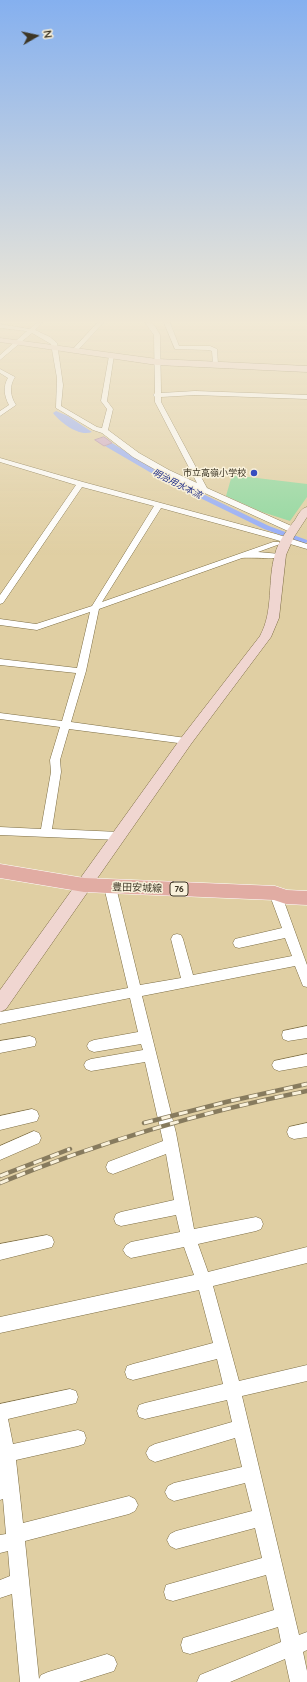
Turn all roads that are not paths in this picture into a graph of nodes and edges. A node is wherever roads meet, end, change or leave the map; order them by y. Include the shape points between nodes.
1 (9, 398) edge
2 (61, 398) edge
3 (104, 398) edge
4 (157, 398) edge
5 (0, 414) edge
6 (104, 431) junction
7 (0, 460) edge
8 (80, 484) junction
9 (203, 488) junction
10 (158, 506) junction
11 (307, 510) edge
12 (285, 540) junction
13 (307, 547) edge
14 (240, 556) junction
15 (0, 601) edge
16 (95, 607) junction
17 (0, 622) edge
18 (0, 662) edge
19 (81, 671) junction
20 (0, 716) edge
21 (66, 724) junction
22 (186, 741) junction
23 (0, 831) edge
24 (46, 834) junction
25 (119, 836) junction
26 (0, 871) edge
27 (84, 884) junction
28 (110, 887) junction
29 (307, 889) edge
30 (275, 893) junction
31 (307, 898) edge
32 (288, 932) junction
33 (177, 939) dead end
34 (239, 942) dead end
35 (299, 960) junction
36 (306, 978) edge
37 (188, 981) junction
38 (136, 992) junction
39 (0, 1004) edge
40 (0, 1018) edge
41 (307, 1032) edge
42 (288, 1035) dead end
43 (146, 1037) junction
44 (30, 1042) dead end
45 (94, 1046) dead end
46 (0, 1047) edge
47 (150, 1055) junction
48 (307, 1060) edge
49 (91, 1065) dead end
50 (280, 1065) dead end
51 (32, 1116) dead end
52 (0, 1123) edge
53 (34, 1138) dead end
54 (171, 1145) junction
55 (0, 1153) edge
56 (113, 1167) dead end
57 (182, 1206) junction
58 (121, 1219) dead end
59 (256, 1224) dead end
60 (188, 1238) junction
61 (46, 1242) dead end
62 (131, 1250) dead end
63 (0, 1252) edge
64 (307, 1255) edge
65 (204, 1281) junction
66 (0, 1325) edge
67 (223, 1349) junction
68 (133, 1372) dead end
69 (307, 1372) edge
70 (232, 1390) junction
71 (70, 1397) dead end
72 (145, 1411) dead end
73 (0, 1412) edge
74 (0, 1419) edge
75 (241, 1428) junction
76 (78, 1438) dead end
77 (155, 1453) dead end
78 (7, 1454) junction
79 (251, 1473) junction
80 (5, 1490) edge
81 (174, 1492) dead end
82 (129, 1504) dead end
83 (262, 1517) junction
84 (10, 1539) edge
85 (176, 1540) dead end
86 (272, 1564) junction
87 (20, 1582) junction
88 (0, 1589) edge
89 (173, 1592) dead end
90 (284, 1616) junction
91 (299, 1644) edge
92 (190, 1645) dead end
93 (107, 1664) dead end
94 (30, 1682) edge
95 (48, 1682) edge
96 (207, 1682) edge
97 (300, 1682) edge

1 - 5 street via 13,405
2 - 6 street via 58,407 95,430
3 - 6 street via 110,408
4 - 9 street
6 - 9 street via 136,455
7 - 8 street
8 - 10 street
8 - 15 street
9 - 12 street
10 - 12 street
10 - 16 street
11 - 12 street
12 - 13 street
12 - 14 street
12 - 14 street via 252,554
12 - 22 street via 273,620 268,632
14 - 16 street
16 - 17 street via 36,627
16 - 19 street
18 - 19 street
19 - 21 street
20 - 21 street
21 - 22 street
21 - 24 street via 55,760 56,772
22 - 25 street
23 - 24 street
24 - 25 street
25 - 27 street
26 - 27 main road, 豊田安城線 / 76
27 - 28 main road, 豊田安城線 / 76
27 - 39 street
28 - 30 main road, 豊田安城線 / 76
28 - 38 street
29 - 30 main road, 豊田安城線 / 76 via 284,888
30 - 31 main road, 豊田安城線 / 76 via 286,897
30 - 32 street
32 - 34 street
32 - 35 street
33 - 37 street
35 - 36 street
35 - 37 street
37 - 38 street
38 - 40 street
38 - 43 street
41 - 42 street
43 - 45 street
43 - 47 street
44 - 46 street
47 - 49 street
47 - 54 street
48 - 50 street
51 - 52 street
53 - 55 street
54 - 56 street
54 - 57 street
57 - 58 street
57 - 60 street
59 - 60 street
60 - 62 street
60 - 65 street
61 - 63 street
64 - 65 street
65 - 66 street
65 - 67 street
67 - 68 street
67 - 70 street
69 - 70 street
70 - 72 street
70 - 75 street
71 - 73 street
74 - 78 street
75 - 77 street
75 - 79 street
76 - 78 street
78 - 80 street
79 - 81 street
79 - 83 street
80 - 84 street
82 - 84 street
83 - 85 street
83 - 86 street
84 - 87 street
86 - 89 street
86 - 90 street
87 - 88 street
87 - 94 street
90 - 91 street
90 - 92 street
91 - 96 street
91 - 97 street
93 - 95 street

